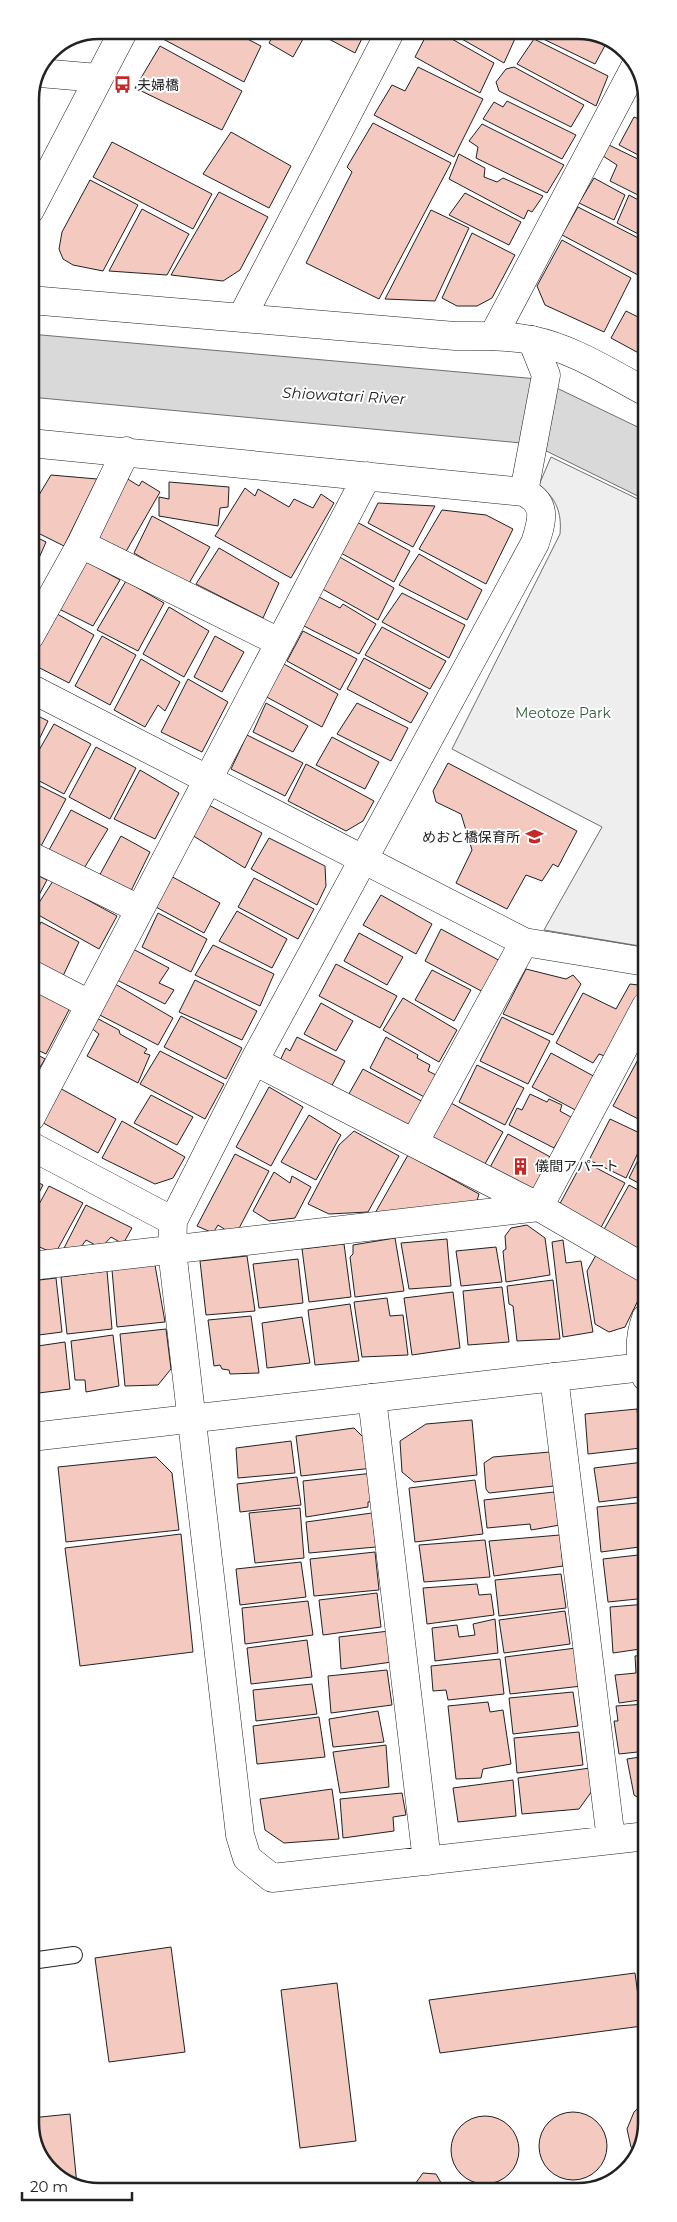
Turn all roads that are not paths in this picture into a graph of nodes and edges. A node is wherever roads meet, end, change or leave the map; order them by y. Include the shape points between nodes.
1 (119, 39) edge
2 (386, 39) edge
3 (44, 73) edge
4 (633, 73) edge
5 (98, 78) junction
6 (39, 193) edge
7 (39, 301) edge
8 (242, 317) junction
9 (493, 336) junction
10 (532, 340) junction
11 (638, 388) edge
12 (39, 444) edge
13 (126, 451) junction
14 (367, 476) junction
15 (524, 492) junction
16 (81, 544) junction
17 (39, 620) edge
18 (279, 642) junction
19 (39, 693) edge
20 (207, 779) junction
21 (39, 860) edge
22 (363, 860) junction
23 (139, 909) junction
24 (524, 942) junction
25 (638, 961) edge
26 (39, 978) edge
27 (90, 1004) junction
28 (638, 1021) edge
29 (254, 1061) junction
30 (39, 1102) edge
31 (414, 1143) junction
32 (39, 1150) edge
33 (538, 1208) junction
34 (173, 1221) junction
35 (172, 1250) junction
36 (638, 1264) edge
37 (39, 1265) edge
38 (638, 1372) edge
39 (554, 1377) junction
40 (372, 1398) junction
41 (192, 1419) junction
42 (39, 1436) edge
43 (638, 1837) edge
44 (611, 1840) junction
45 (427, 1861) junction
46 (74, 1955) dead end
47 (39, 1960) edge

1 - 5 street
2 - 8 street
3 - 5 street
4 - 9 street
5 - 6 street
7 - 8 street
8 - 9 street via 455,336
9 - 10 street
10 - 11 street via 565,350
10 - 15 street via 546,375
12 - 13 street
13 - 14 street
13 - 16 street
14 - 15 street
14 - 18 street
15 - 22 street via 533,496 542,513 535,543
16 - 17 street
16 - 18 street
18 - 20 street
19 - 20 street
20 - 22 street
20 - 23 street
21 - 23 street
22 - 24 street
22 - 29 street
23 - 27 street
24 - 25 street
24 - 31 street
26 - 27 street
27 - 30 street
28 - 33 street
29 - 31 street
29 - 34 street
31 - 33 street
32 - 34 street
33 - 35 street
33 - 36 street
34 - 35 street
35 - 37 street
35 - 41 street
38 - 39 street
39 - 40 street
39 - 44 street
40 - 41 street
40 - 45 street
41 - 42 street
41 - 45 street via 240,1835 247,1858 272,1878
43 - 44 street
44 - 45 street
46 - 47 lane

